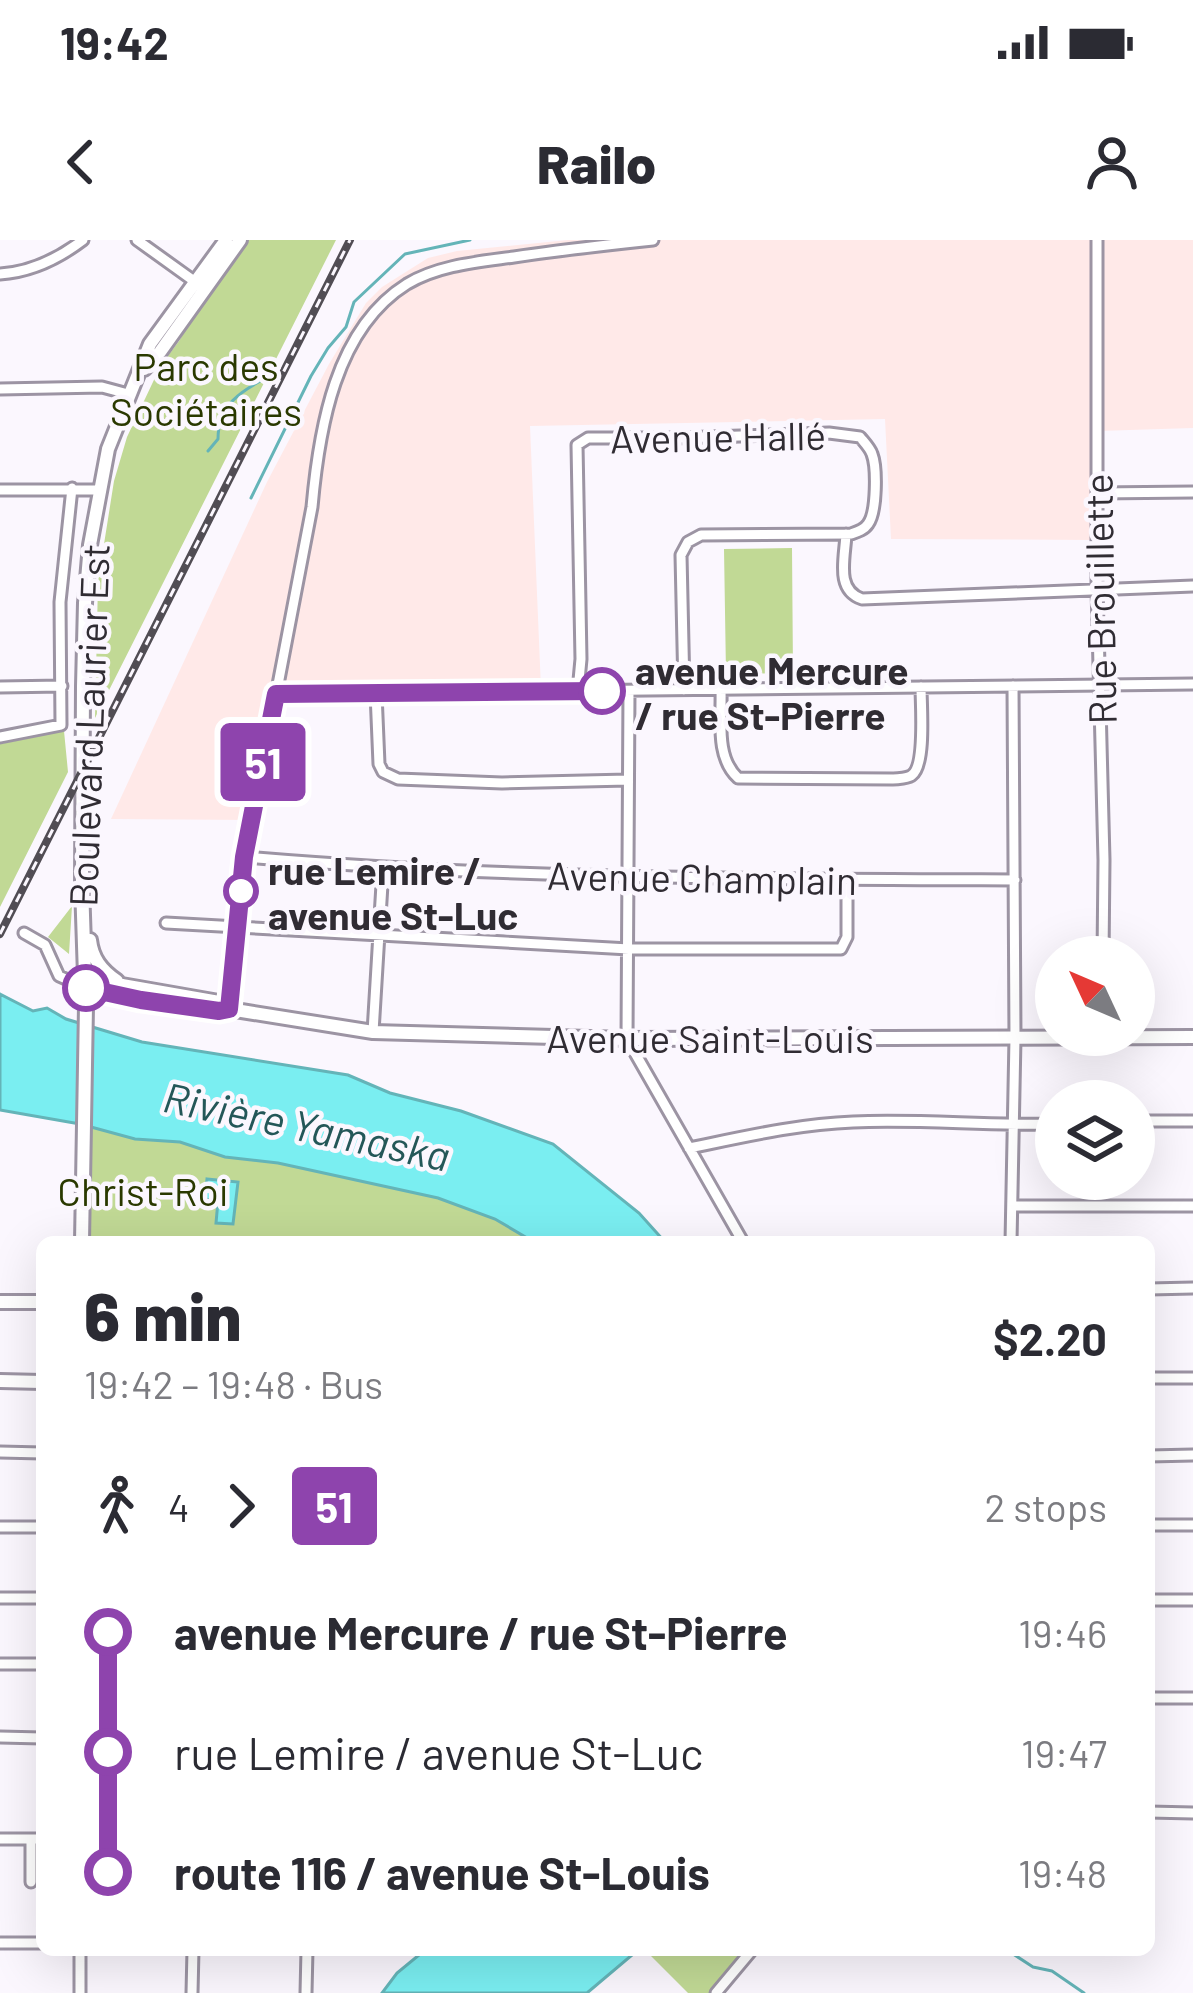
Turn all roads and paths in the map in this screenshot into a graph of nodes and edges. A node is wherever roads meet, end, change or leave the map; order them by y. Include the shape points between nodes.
1 (83, 240) edge
2 (137, 240) edge
3 (226, 240) edge
4 (240, 240) edge
5 (652, 240) edge
6 (1097, 240) edge
7 (0, 274) edge
8 (200, 285) junction
9 (0, 388) edge
10 (128, 394) junction
11 (72, 488) junction
12 (0, 490) edge
13 (99, 490) junction
14 (1193, 492) edge
15 (1099, 493) junction
16 (846, 534) junction
17 (1193, 586) edge
18 (1097, 588) junction
19 (1193, 684) edge
20 (62, 686) junction
21 (1013, 686) junction
22 (1100, 686) junction
23 (0, 687) edge
24 (921, 687) junction
25 (721, 689) junction
26 (684, 690) junction
27 (578, 691) junction
28 (629, 691) junction
29 (376, 693) junction
30 (276, 694) junction
31 (0, 737) edge
32 (628, 780) junction
33 (244, 857) junction
34 (383, 868) junction
35 (629, 878) junction
36 (847, 879) junction
37 (1015, 880) junction
38 (82, 885) junction
39 (166, 923) dead end
40 (236, 926) junction
41 (24, 933) dead end
42 (380, 936) junction
43 (1103, 936) edge
44 (629, 949) junction
45 (86, 982) junction
46 (122, 985) junction
47 (229, 1009) junction
48 (373, 1032) junction
49 (1155, 1037) edge
50 (1193, 1037) edge
51 (1015, 1038) junction
52 (1035, 1038) edge
53 (627, 1039) junction
54 (1155, 1121) edge
55 (1193, 1121) edge
56 (1035, 1124) edge
57 (1013, 1125) junction
58 (689, 1148) junction
59 (1012, 1206) junction
60 (1193, 1206) edge
61 (82, 1236) edge
62 (740, 1236) edge
63 (1011, 1236) edge
64 (1155, 1288) edge
65 (1193, 1288) edge
66 (0, 1302) edge
67 (36, 1302) edge
68 (1155, 1378) edge
69 (1193, 1378) edge
70 (0, 1381) edge
71 (36, 1382) edge
72 (0, 1453) edge
73 (36, 1453) edge
74 (1193, 1455) edge
75 (1155, 1456) edge
76 (1155, 1525) edge
77 (1193, 1525) edge
78 (0, 1527) edge
79 (36, 1527) edge
80 (0, 1598) edge
81 (36, 1598) edge
82 (1155, 1600) edge
83 (1193, 1600) edge
84 (0, 1664) edge
85 (36, 1664) edge
86 (1193, 1698) edge
87 (1155, 1699) edge
88 (0, 1737) edge
89 (36, 1738) edge
90 (1155, 1812) edge
91 (1193, 1813) edge
92 (0, 1839) edge
93 (36, 1839) edge
94 (31, 1882) dead end
95 (0, 1942) edge
96 (36, 1943) edge
97 (80, 1956) edge
98 (193, 1956) edge
99 (307, 1956) edge
100 (747, 1956) edge
101 (80, 1993) edge
102 (193, 1993) edge
103 (306, 1993) edge
104 (716, 1993) edge

1 - 7 street via 39,267
2 - 8 street
3 - 8 main road, Boulevard Laurier Est
4 - 8 main road, Boulevard Laurier Est
5 - 30 street via 457,265 379,304 356,336 326,413
6 - 15 street, Rue Brouillette
8 - 10 main road, Boulevard Laurier Est via 150,344
9 - 10 street
10 - 13 main road, Boulevard Laurier Est
11 - 12 street
11 - 13 street
11 - 20 street
13 - 38 main road, Boulevard Laurier Est via 85,604
14 - 15 street
15 - 18 street, Rue Brouillette
16 - 18 street via 844,583 862,599
16 - 26 street via 701,535 688,542 681,555
16 - 27 street, Avenue Hallé via 865,528 874,502 872,451 860,437 588,437 578,445
17 - 18 street
18 - 22 street, Rue Brouillette
19 - 22 street
20 - 23 street
20 - 31 street via 61,724
21 - 22 street
21 - 24 street
21 - 37 street
22 - 43 street, Rue Brouillette
24 - 25 street
24 - 25 street via 916,771 893,779 737,778 723,758
25 - 26 street
26 - 28 street
27 - 28 street
27 - 29 street
28 - 32 street
29 - 30 street
29 - 32 street via 379,764 398,779
30 - 33 street
32 - 35 street
33 - 34 street, Avenue Champlain
33 - 40 street
34 - 35 street, Avenue Champlain
34 - 42 street
35 - 36 street, Avenue Champlain
35 - 44 street
36 - 37 street, Avenue Champlain
36 - 44 street via 842,949
37 - 51 street
38 - 45 main road, Boulevard Laurier Est
38 - 46 main road via 92,954
39 - 40 street
40 - 42 street
40 - 47 street
41 - 45 street, Avenue Saint-Louis via 45,946 59,976
42 - 44 street
42 - 48 street
44 - 53 street
45 - 46 main road, Avenue Saint-Louis
45 - 47 main road, Avenue Saint-Louis via 141,1000
45 - 61 main road, Boulevard Laurier Est
46 - 47 main road, Avenue Saint-Louis
47 - 48 main road, Avenue Saint-Louis
48 - 53 main road, Avenue Saint-Louis
49 - 50 main road, Avenue Saint-Louis
51 - 52 main road, Avenue Saint-Louis
51 - 53 main road, Avenue Saint-Louis
51 - 57 street
53 - 58 street
54 - 55 street
56 - 57 street
57 - 58 street via 855,1122
57 - 59 street
58 - 62 street
59 - 60 street
59 - 63 street
64 - 65 street
66 - 67 main road
68 - 69 street
70 - 71 main road
72 - 73 street
74 - 75 street
76 - 77 street
78 - 79 street
80 - 81 street
82 - 83 street
84 - 85 street
86 - 87 street
88 - 89 street
90 - 91 street
92 - 93 street
93 - 94 street
95 - 96 street
97 - 101 street
98 - 102 street
99 - 103 street
100 - 104 street

